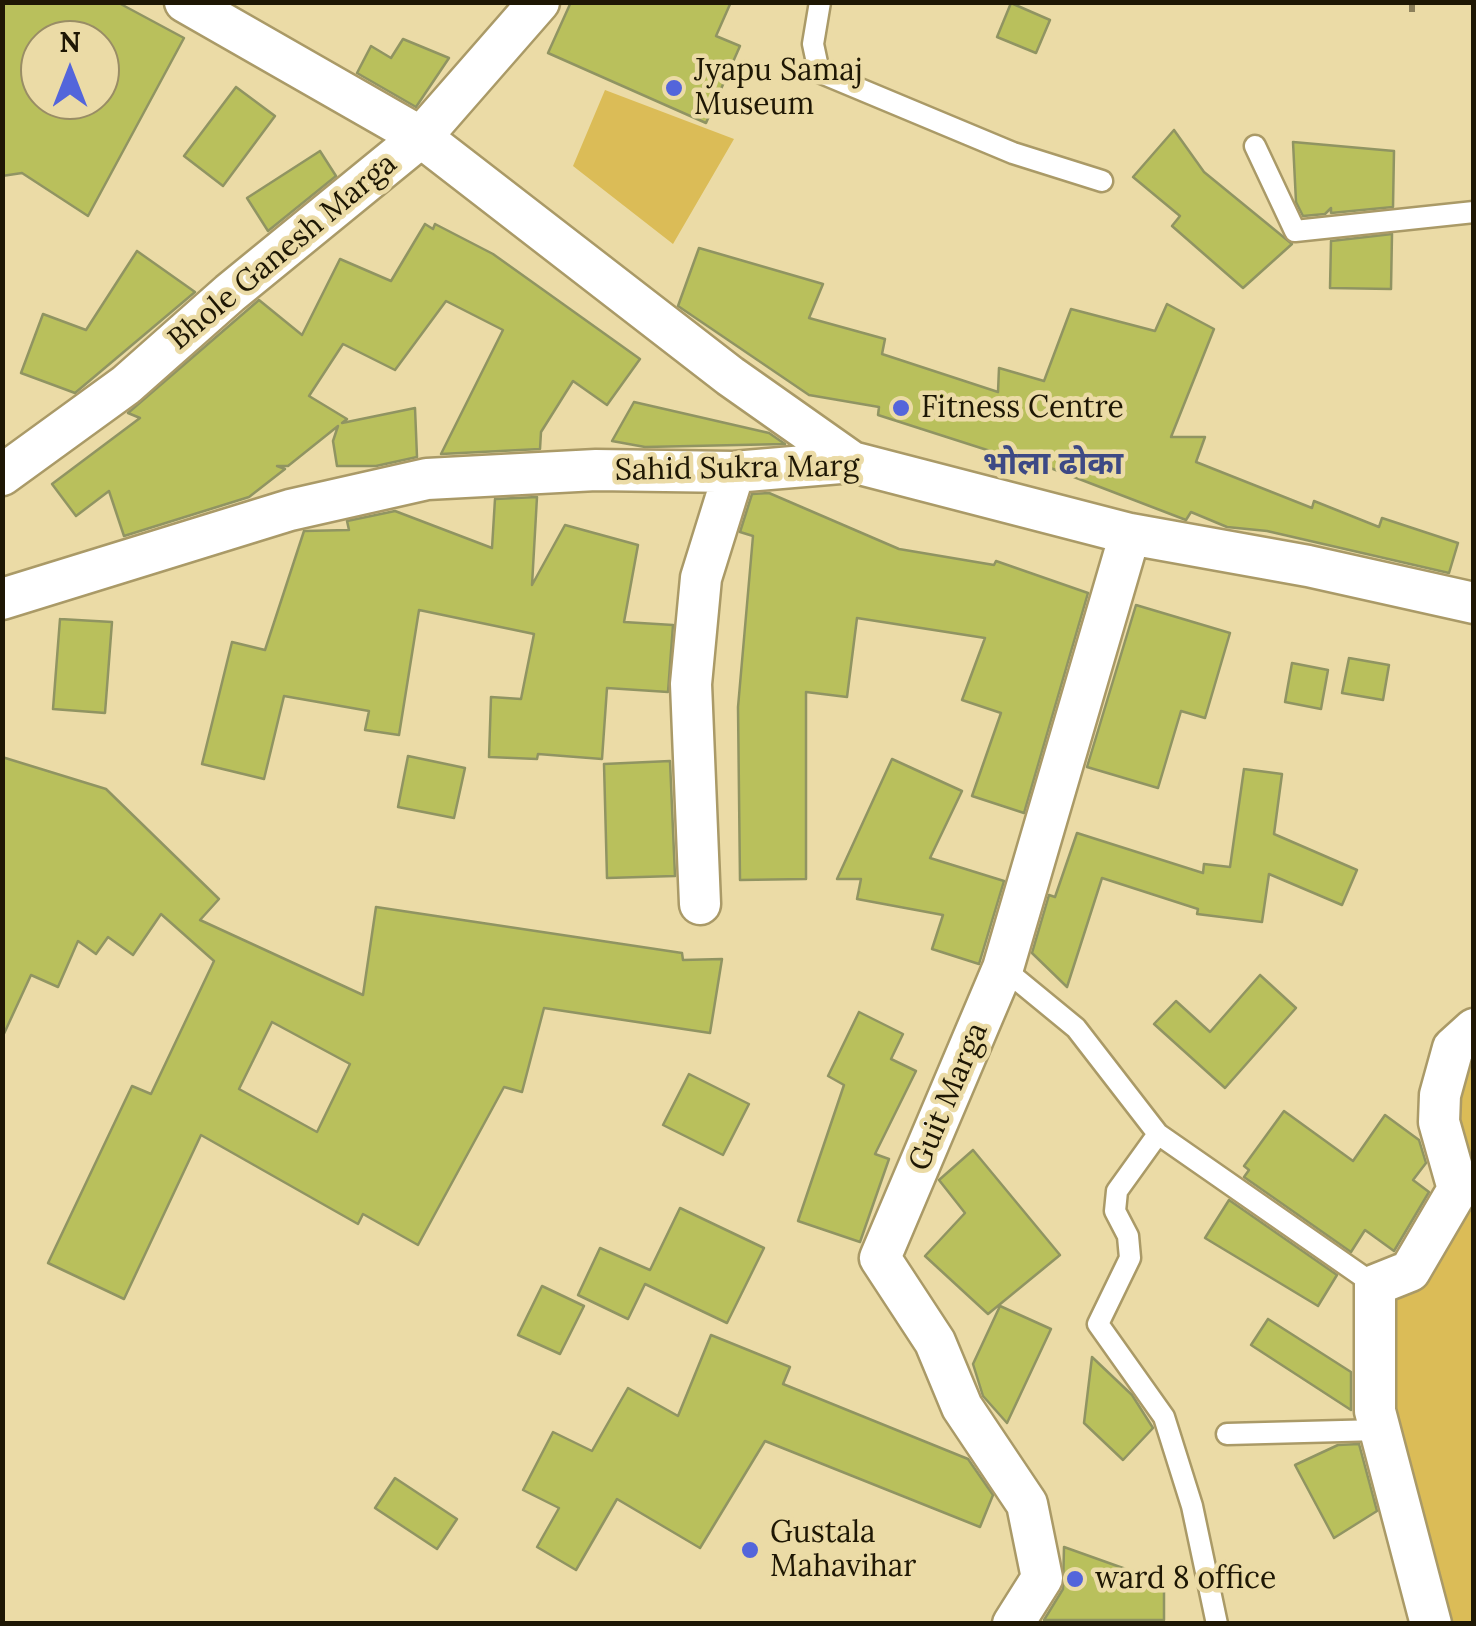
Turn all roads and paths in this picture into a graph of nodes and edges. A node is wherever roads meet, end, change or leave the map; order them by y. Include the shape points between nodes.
1 (185, 2) edge
2 (538, 2) edge
3 (820, 2) edge
4 (1412, 2) edge
5 (1412, 14) dead end
6 (420, 137) junction
7 (1255, 146) dead end
8 (1102, 181) dead end
9 (1474, 212) edge
10 (852, 462) junction
11 (734, 472) junction
12 (2, 475) edge
13 (1130, 534) junction
14 (2, 599) edge
15 (1474, 604) edge
16 (700, 904) dead end
17 (1003, 968) junction
18 (1474, 1029) edge
19 (1158, 1134) junction
20 (1375, 1286) junction
21 (1380, 1430) junction
22 (1227, 1434) dead end
23 (1013, 1624) edge
24 (1217, 1624) edge
25 (1431, 1624) edge

1 - 6 street
2 - 6 street, Bhole Ganesh Marga
3 - 8 lane via 813,44 820,72 1013,153
4 - 5 path
6 - 10 street
6 - 12 street, Bhole Ganesh Marga via 112,397
7 - 9 lane via 1295,231
10 - 11 street, Sahid Sukra Marg
10 - 13 street, Sahid Sukra Marg
11 - 14 street, Sahid Sukra Marg via 596,470 428,479 290,510
11 - 16 street via 701,578 691,684
13 - 15 street, Sahid Sukra Marg
13 - 17 street, Guit Marga
17 - 19 lane via 1076,1028
17 - 23 street, Guit Marga via 880,1258 936,1342 962,1407 1027,1504 1042,1578
18 - 20 street via 1454,1048 1440,1095 1439,1122 1458,1189 1410,1271
19 - 20 lane
19 - 24 lane via 1117,1192 1115,1211 1130,1258 1098,1324 1164,1417 1192,1506
20 - 21 street
21 - 22 lane
21 - 25 street

